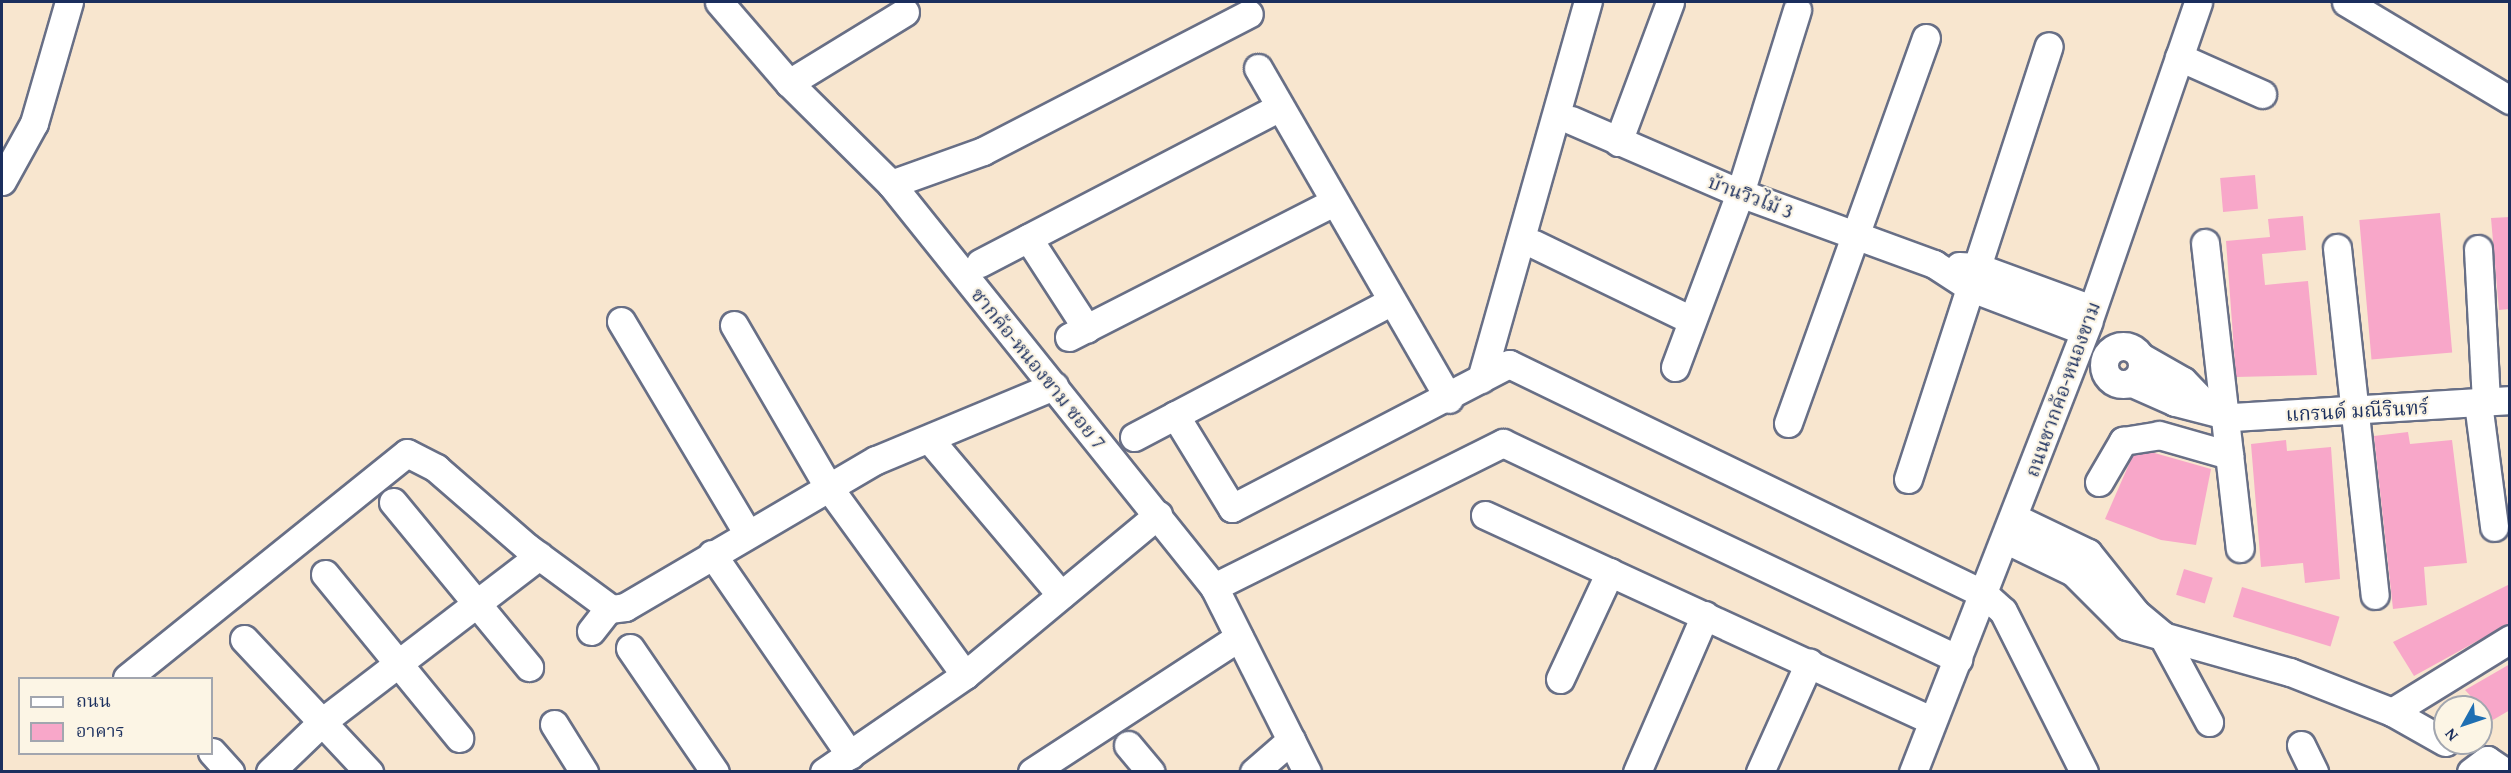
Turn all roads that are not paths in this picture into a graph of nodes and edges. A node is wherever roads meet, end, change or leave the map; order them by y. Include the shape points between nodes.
1 (69, 2) edge
2 (720, 2) edge
3 (1588, 2) edge
4 (1670, 2) edge
5 (2198, 2) edge
6 (2346, 2) edge
7 (1797, 10) dead end
8 (905, 12) dead end
9 (1249, 14) dead end
10 (1926, 38) dead end
11 (2049, 46) dead end
12 (2179, 57) junction
13 (1258, 68) dead end
14 (789, 83) junction
15 (2262, 94) dead end
16 (2510, 100) edge
17 (1280, 107) junction
18 (1571, 120) dead end
19 (1618, 142) junction
20 (2, 181) edge
21 (891, 184) junction
22 (1740, 193) junction
23 (1332, 203) junction
24 (1858, 237) junction
25 (1028, 238) junction
26 (1534, 243) dead end
27 (2205, 243) dead end
28 (2337, 248) dead end
29 (2478, 249) dead end
30 (980, 263) dead end
31 (1974, 277) junction
32 (1390, 302) junction
33 (1691, 320) junction
34 (621, 321) dead end
35 (2088, 321) junction
36 (734, 325) dead end
37 (2115, 347) junction
38 (2141, 357) junction
39 (1675, 367) dead end
40 (2105, 373) junction
41 (2068, 375) junction
42 (1481, 380) junction
43 (2132, 383) junction
44 (1054, 386) junction
45 (1449, 399) junction
46 (2491, 401) edge
47 (2216, 410) junction
48 (2353, 411) junction
49 (1175, 415) junction
50 (1788, 423) dead end
51 (1134, 437) dead end
52 (930, 440) junction
53 (2229, 455) junction
54 (1908, 479) dead end
55 (2099, 482) dead end
56 (827, 486) junction
57 (393, 502) dead end
58 (1158, 515) junction
59 (1485, 515) dead end
60 (2494, 527) dead end
61 (2011, 529) junction
62 (747, 532) junction
63 (2240, 548) dead end
64 (533, 551) junction
65 (712, 554) junction
66 (1610, 572) junction
67 (325, 573) dead end
68 (1214, 587) junction
69 (1984, 594) junction
70 (1061, 595) junction
71 (2375, 595) dead end
72 (474, 601) junction
73 (609, 608) junction
74 (1705, 615) junction
75 (591, 631) dead end
76 (2162, 635) junction
77 (1239, 637) junction
78 (244, 639) dead end
79 (2510, 639) edge
80 (630, 648) dead end
81 (1958, 659) junction
82 (398, 661) junction
83 (1809, 663) junction
84 (529, 667) dead end
85 (965, 675) junction
86 (128, 677) edge
87 (1560, 679) dead end
88 (2392, 712) junction
89 (323, 721) junction
90 (1932, 722) junction
91 (2209, 722) dead end
92 (554, 724) dead end
93 (2433, 735) edge
94 (459, 738) dead end
95 (1128, 745) dead end
96 (2301, 745) dead end
97 (213, 753) edge
98 (850, 755) junction
99 (1299, 755) edge
100 (2460, 755) edge
101 (2474, 768) edge
102 (230, 771) edge
103 (270, 771) edge
104 (369, 771) edge
105 (584, 771) edge
106 (715, 771) edge
107 (824, 771) edge
108 (1032, 771) edge
109 (1151, 771) edge
110 (1254, 771) edge
111 (1277, 771) edge
112 (1637, 771) edge
113 (1760, 771) edge
114 (1914, 771) edge
115 (2084, 771) edge
116 (2314, 771) edge
117 (2505, 771) edge

1 - 20 street via 34,123
2 - 14 street, ชากค้อ-หนองขาม ซอย 7
3 - 42 street
4 - 19 street
5 - 12 street, ถนนชากค้อ-หนองขาม
6 - 16 street
7 - 22 street
8 - 14 street
9 - 21 street via 983,151
10 - 24 street
11 - 31 street
12 - 15 street
12 - 35 street, ถนนชากค้อ-หนองขาม
13 - 17 street
14 - 21 street, ชากค้อ-หนองขาม ซอย 7
17 - 23 street
17 - 25 street
18 - 19 street, บ้านวิวไม้ 3
19 - 22 street, บ้านวิวไม้ 3
21 - 44 street, ชากค้อ-หนองขาม ซอย 7
22 - 24 street, บ้านวิวไม้ 3
22 - 33 street
23 - 25 street via 1078,333
23 - 32 street
24 - 31 street, บ้านวิวไม้ 3
24 - 50 street
25 - 30 street
26 - 33 street
27 - 47 street
28 - 48 street
29 - 46 street
31 - 35 street, บ้านวิวไม้ 3
31 - 54 street
32 - 45 street
32 - 49 street
33 - 39 street
34 - 62 street
35 - 37 street
35 - 41 street, ถนนชากค้อ-หนองขาม
36 - 56 street
37 - 38 street via 2125,346
37 - 40 street via 2103,363
38 - 43 street via 2143,368
38 - 47 street via 2183,381
40 - 41 street
40 - 43 street via 2121,385
41 - 61 street, ถนนชากค้อ-หนองขาม
42 - 45 street
42 - 69 street via 1509,364
43 - 47 street, แกรนด์ มณีรินทร์ via 2175,402
44 - 52 street
44 - 58 street, ชากค้อ-หนองขาม ซอย 7
45 - 49 street via 1232,508
46 - 48 street, แกรนด์ มณีรินทร์
46 - 60 street
47 - 48 street, แกรนด์ มณีรินทร์ via 2234,417
47 - 53 street
48 - 71 street
49 - 51 street
52 - 56 street
52 - 70 street
53 - 55 street via 2159,435 2122,441
53 - 63 street
56 - 62 street
56 - 85 street
57 - 72 street
58 - 68 street, ชากค้อ-หนองขาม ซอย 7
58 - 70 street
59 - 66 street
61 - 69 street, ถนนชากค้อ-หนองขาม
61 - 76 street via 2088,553 2136,613
62 - 65 street
64 - 72 street
64 - 73 street
64 - 86 street via 436,468 406,453
65 - 73 street via 625,607
65 - 98 street
66 - 74 street
66 - 87 street
67 - 82 street
68 - 77 street, ชากค้อ-หนองขาม ซอย 7
68 - 81 street via 1503,443
69 - 81 street, ถนนชากค้อ-หนองขาม
69 - 115 street via 2003,610
70 - 85 street
72 - 82 street
72 - 84 street
73 - 75 street
74 - 83 street
74 - 112 street
76 - 88 street via 2290,672
76 - 91 street
77 - 99 street, ชากค้อ-หนองขาม ซอย 7
77 - 108 street
78 - 89 street
79 - 88 street
80 - 106 street
81 - 90 street, ถนนชากค้อ-หนองขาม
82 - 89 street
82 - 94 street
83 - 90 street
83 - 113 street
85 - 98 street
88 - 93 street
89 - 103 street
89 - 104 street
90 - 114 street, ถนนชากค้อ-หนองขาม
92 - 105 street
95 - 109 street
96 - 116 street
97 - 102 street
98 - 107 street
99 - 110 street
99 - 111 street
100 - 101 street
101 - 117 street via 2493,760

